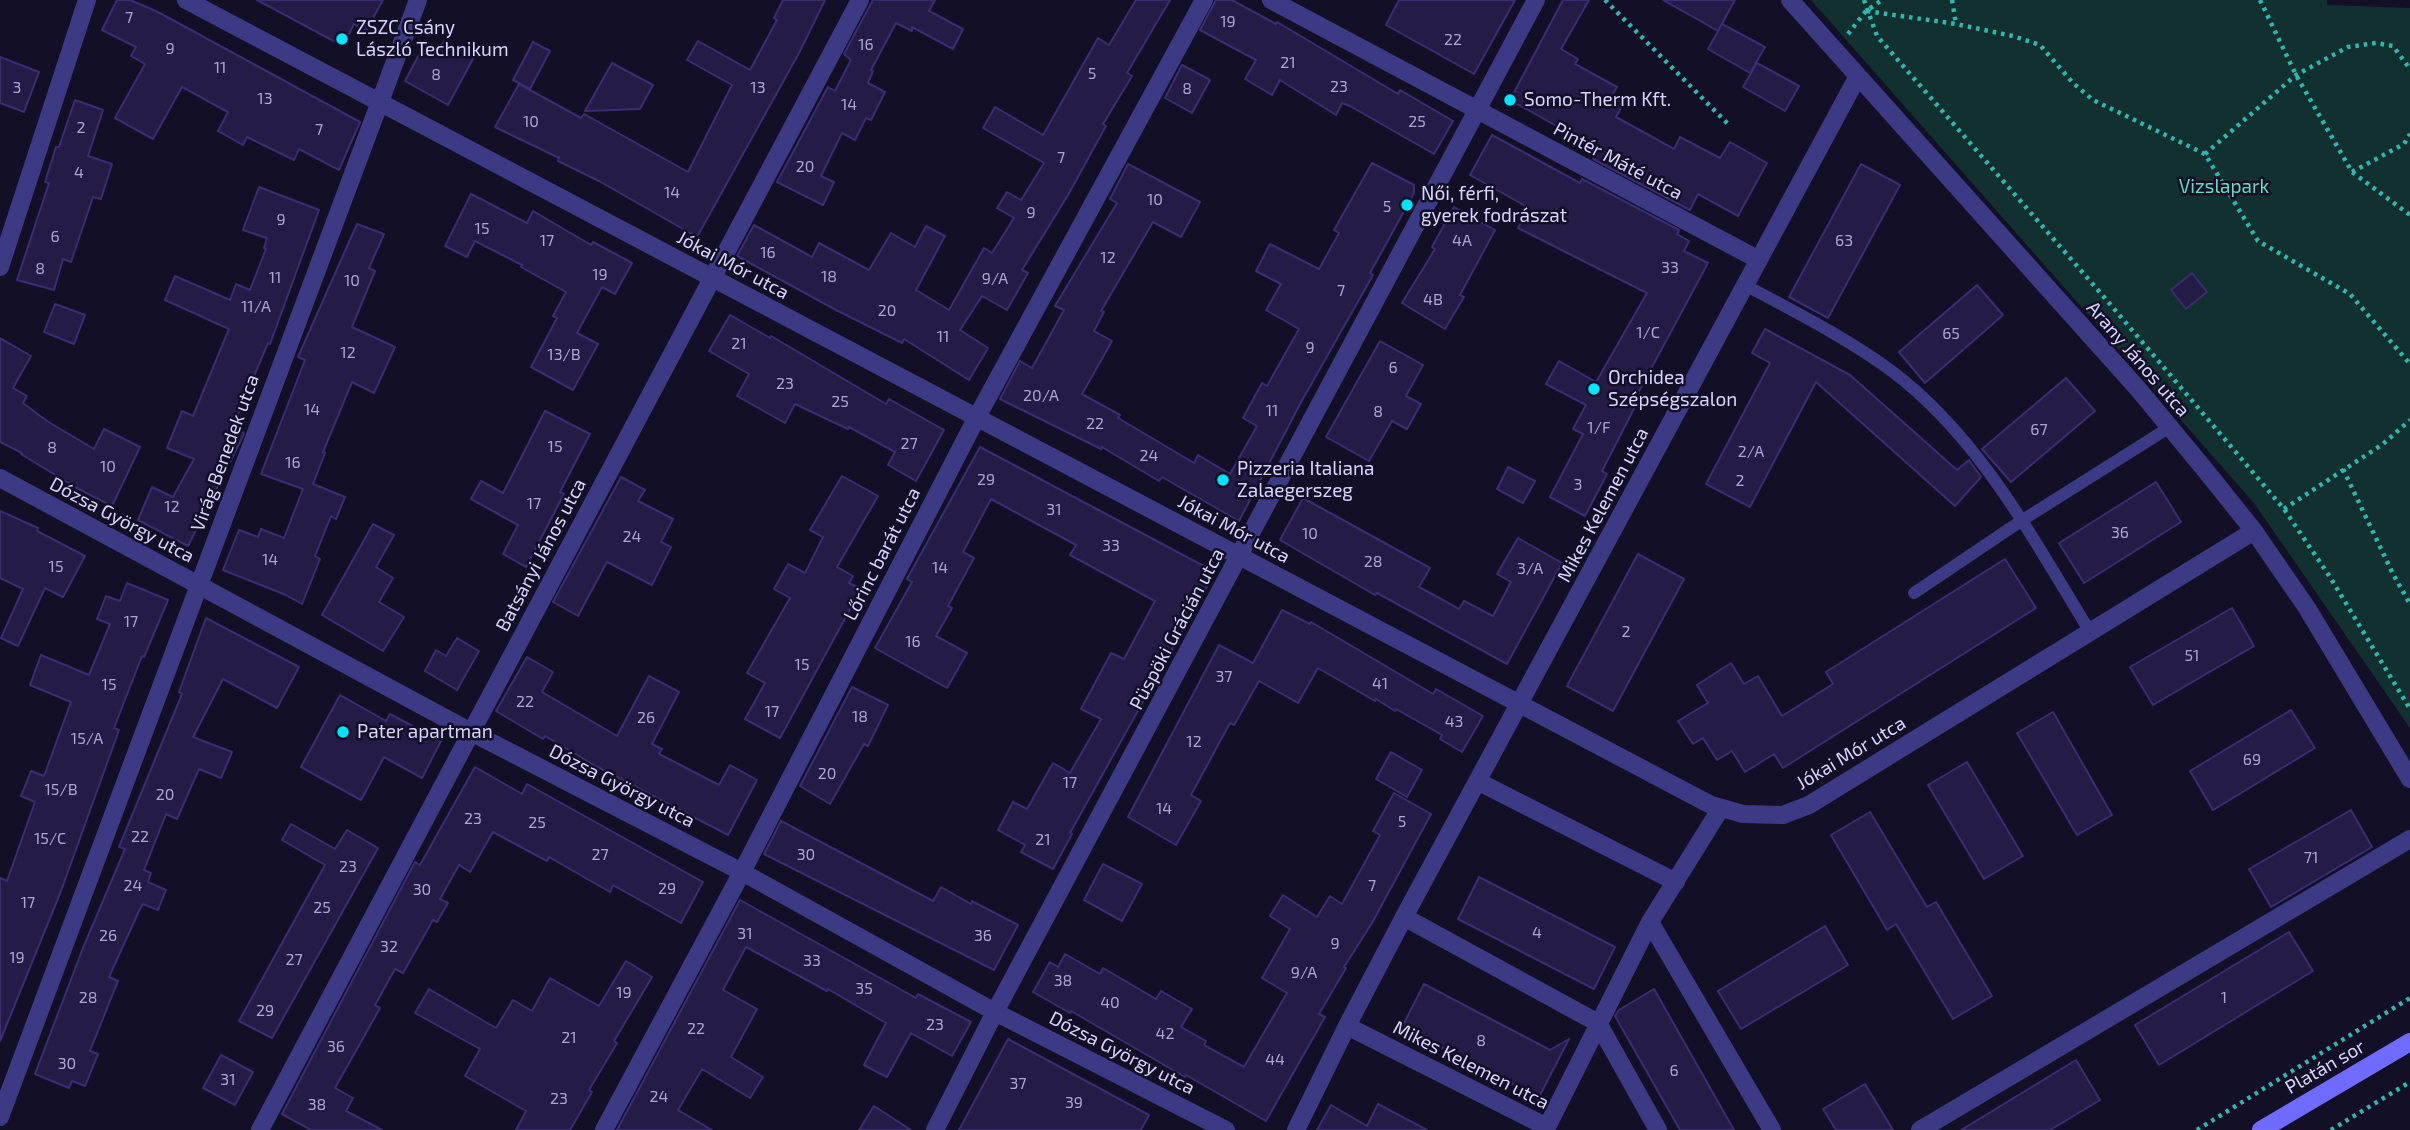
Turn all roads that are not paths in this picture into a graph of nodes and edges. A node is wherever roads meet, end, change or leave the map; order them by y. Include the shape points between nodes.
1 (87, 0) edge
2 (186, 0) edge
3 (418, 0) edge
4 (860, 0) edge
5 (1203, 0) edge
6 (1271, 0) edge
7 (1536, 0) edge
8 (1790, 0) edge
9 (1858, 76) junction
10 (379, 102) junction
11 (1477, 110) junction
12 (1759, 260) junction
13 (0, 267) edge
14 (711, 277) junction
15 (1745, 285) junction
16 (977, 416) junction
17 (2170, 427) junction
18 (0, 478) edge
19 (2021, 521) junction
20 (2254, 531) junction
21 (1240, 556) junction
22 (199, 584) junction
23 (1914, 593) dead end
24 (2089, 630) junction
25 (1520, 703) junction
26 (471, 732) junction
27 (2410, 779) edge
28 (1479, 782) junction
29 (1721, 808) junction
30 (2410, 839) edge
31 (741, 872) junction
32 (1676, 882) junction
33 (1404, 917) junction
34 (1650, 922) junction
35 (995, 1012) junction
36 (1598, 1023) junction
37 (1347, 1026) junction
38 (2410, 1042) edge
39 (0, 1118) edge
40 (260, 1130) edge
41 (604, 1130) edge
42 (935, 1130) edge
43 (1226, 1130) edge
44 (1296, 1130) edge
45 (1658, 1130) edge
46 (1772, 1130) edge
47 (1920, 1130) edge
48 (2261, 1130) edge

1 - 13 street
2 - 10 street, Jókai Mór utca
3 - 10 street, Virág Benedek utca
4 - 14 street, Batsányi János utca
5 - 16 street, Lőrinc barát utca
6 - 11 street, Pintér Máté utca
7 - 11 street, Püspöki Grácián utca
8 - 9 street, Arany János utca
9 - 12 street, Mikes Kelemen utca
9 - 17 street, Arany János utca
10 - 14 street, Jókai Mór utca
10 - 22 street, Virág Benedek utca
11 - 12 street, Pintér Máté utca
11 - 21 street, Püspöki Grácián utca
12 - 15 street, Mikes Kelemen utca
14 - 16 street, Jókai Mór utca
14 - 26 street, Batsányi János utca
15 - 19 lane via 1838,335 1894,373 1950,423
15 - 25 street, Mikes Kelemen utca
16 - 21 street, Jókai Mór utca
16 - 31 street, Lőrinc barát utca
17 - 19 lane
17 - 20 street, Arany János utca
18 - 22 street, Dózsa György utca
19 - 23 lane
19 - 24 lane
20 - 24 street, Jókai Mór utca
20 - 27 street, Arany János utca via 2307,608
21 - 25 street, Jókai Mór utca
21 - 35 street, Püspöki Grácián utca
22 - 26 street, Dózsa György utca
22 - 39 street, Virág Benedek utca
24 - 29 street, Jókai Mór utca via 1809,805 1783,815
25 - 28 street, Mikes Kelemen utca
25 - 29 street, Jókai Mór utca
26 - 31 street, Dózsa György utca
26 - 40 street, Batsányi János utca
28 - 32 street
28 - 33 street, Mikes Kelemen utca
29 - 32 street, Mikes Kelemen utca
30 - 47 street
31 - 35 street, Dózsa György utca
31 - 41 street, Lőrinc barát utca
32 - 34 street, Mikes Kelemen utca
33 - 36 street
33 - 37 street, Mikes Kelemen utca
34 - 36 street, Mikes Kelemen utca
34 - 46 street
35 - 42 street, Püspöki Grácián utca
35 - 43 street, Dózsa György utca
36 - 37 street, Mikes Kelemen utca via 1547,1127
36 - 45 street
37 - 44 street, Mikes Kelemen utca
38 - 48 street, Platán sor

